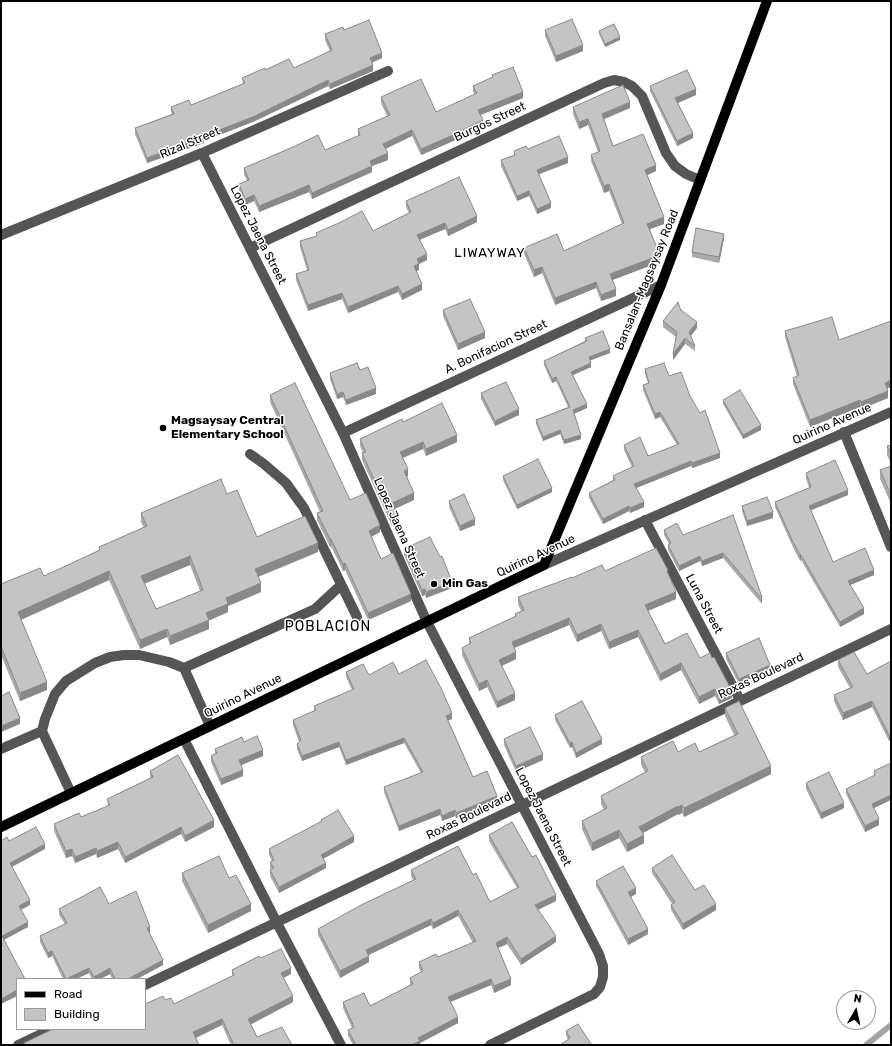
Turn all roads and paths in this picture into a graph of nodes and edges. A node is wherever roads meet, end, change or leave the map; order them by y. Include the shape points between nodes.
1 (767, 1) edge
2 (388, 72) dead end
3 (202, 153) junction
4 (700, 180) junction
5 (1, 235) edge
6 (250, 248) junction
7 (661, 285) junction
8 (891, 412) edge
9 (844, 432) junction
10 (343, 433) junction
11 (250, 454) dead end
12 (645, 520) junction
13 (891, 547) edge
14 (544, 565) junction
15 (341, 585) junction
16 (357, 617) dead end
17 (427, 622) junction
18 (891, 629) edge
19 (184, 668) junction
20 (740, 700) junction
21 (210, 726) junction
22 (42, 731) junction
23 (184, 739) junction
24 (1, 749) edge
25 (71, 793) junction
26 (522, 805) junction
27 (1, 827) edge
28 (277, 923) junction
29 (146, 985) edge
30 (50, 1030) edge
31 (18, 1045) edge
32 (341, 1045) edge
33 (490, 1045) edge

1 - 4 main road, Bansalan-Magsaysay Road
2 - 3 street, Rizal Street
3 - 5 street, Rizal Street
3 - 6 street, Lopez Jaena Street
4 - 6 street, Burgos Street via 674,166 642,96 632,86 614,80
4 - 7 main road, Bansalan-Magsaysay Road
6 - 10 street, Lopez Jaena Street
7 - 10 street, A. Bonifacion Street
7 - 14 main road, Bansalan-Magsaysay Road
8 - 9 street, Quirino Avenue
9 - 12 street, Quirino Avenue
9 - 13 street
10 - 17 street, Lopez Jaena Street
11 - 15 street via 274,472 297,497 311,520
12 - 14 street, Quirino Avenue
12 - 20 street, Luna Street
14 - 17 main road, Quirino Avenue
15 - 16 street
15 - 19 street via 315,609
17 - 21 main road, Quirino Avenue
17 - 26 street, Lopez Jaena Street
18 - 20 street, Roxas Boulevard
19 - 21 street
19 - 22 street via 139,655 110,657 95,663 66,681 55,694
20 - 26 street, Roxas Boulevard
21 - 23 main road, Quirino Avenue
22 - 24 street
22 - 25 street
23 - 25 main road, Quirino Avenue
23 - 28 street
25 - 27 main road, Quirino Avenue
26 - 28 street, Roxas Boulevard
26 - 33 street, Lopez Jaena Street via 599,954 603,977 600,987 594,994
28 - 29 street, Roxas Boulevard
28 - 32 street
30 - 31 street

